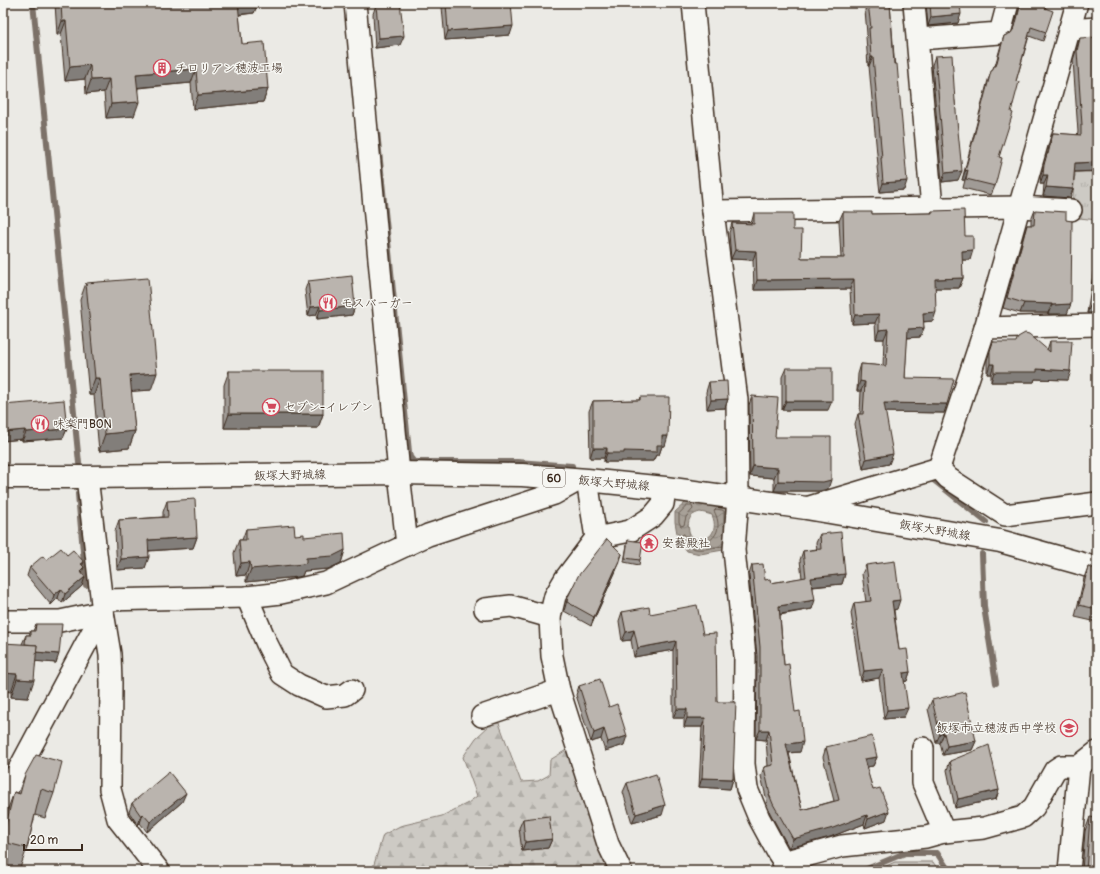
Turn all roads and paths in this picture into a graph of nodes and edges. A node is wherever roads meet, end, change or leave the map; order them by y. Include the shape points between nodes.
1 (355, 3) edge
2 (693, 3) edge
3 (914, 3) edge
4 (1008, 3) edge
5 (1077, 3) edge
6 (1097, 28) edge
7 (1069, 30) junction
8 (918, 39) dead end
9 (1020, 207) junction
10 (932, 208) junction
11 (1071, 210) dead end
12 (713, 211) junction
13 (1097, 325) edge
14 (986, 328) junction
15 (939, 468) junction
16 (399, 473) junction
17 (3, 476) edge
18 (87, 477) junction
19 (583, 480) junction
20 (665, 488) junction
21 (738, 498) junction
22 (1097, 503) edge
23 (806, 508) junction
24 (1005, 515) junction
25 (596, 538) junction
26 (1000, 541) junction
27 (407, 545) junction
28 (1097, 569) edge
29 (246, 597) junction
30 (102, 606) junction
31 (485, 609) dead end
32 (550, 617) junction
33 (3, 620) edge
34 (352, 690) dead end
35 (559, 690) junction
36 (482, 716) dead end
37 (923, 748) dead end
38 (1097, 752) edge
39 (1078, 766) junction
40 (3, 799) edge
41 (944, 832) junction
42 (787, 866) edge
43 (159, 871) edge
44 (621, 871) edge
45 (1069, 871) edge

1 - 16 street
2 - 12 street
3 - 10 street
4 - 8 street via 1000,33
5 - 7 street
6 - 7 street
7 - 9 street
9 - 10 street
9 - 11 street
9 - 14 street
10 - 12 street
12 - 21 street via 737,400
13 - 14 street
14 - 15 street
15 - 23 street
15 - 24 street via 948,478
16 - 18 main road, 飯塚大野城線 / 60
16 - 19 main road, 飯塚大野城線 / 60 via 522,475
16 - 27 street
17 - 18 main road, 飯塚大野城線 / 60
18 - 30 street
19 - 20 main road, 飯塚大野城線 / 60
19 - 25 street
19 - 27 street via 554,494 428,535
20 - 21 main road, 飯塚大野城線 / 60
20 - 25 street via 663,504 653,516 630,531
21 - 23 main road, 飯塚大野城線 / 60
21 - 42 street via 734,550 745,656 744,764 747,790 759,818
22 - 24 street
23 - 26 main road, 飯塚大野城線 / 60
24 - 26 street
25 - 32 street via 555,596
26 - 28 main road, 飯塚大野城線 / 60
27 - 29 street via 326,583
29 - 30 street
29 - 34 street via 282,674 299,686 326,697 345,695
30 - 33 street via 60,621
30 - 40 street
30 - 43 street via 110,654 110,789 118,819
31 - 32 street via 511,606
32 - 35 street via 552,656
35 - 36 street
35 - 44 street via 608,844
37 - 41 street via 923,783
38 - 39 street
39 - 41 street via 1061,766 1055,770 1034,807 1023,817 984,828
39 - 45 street
41 - 42 street via 926,837 842,846

